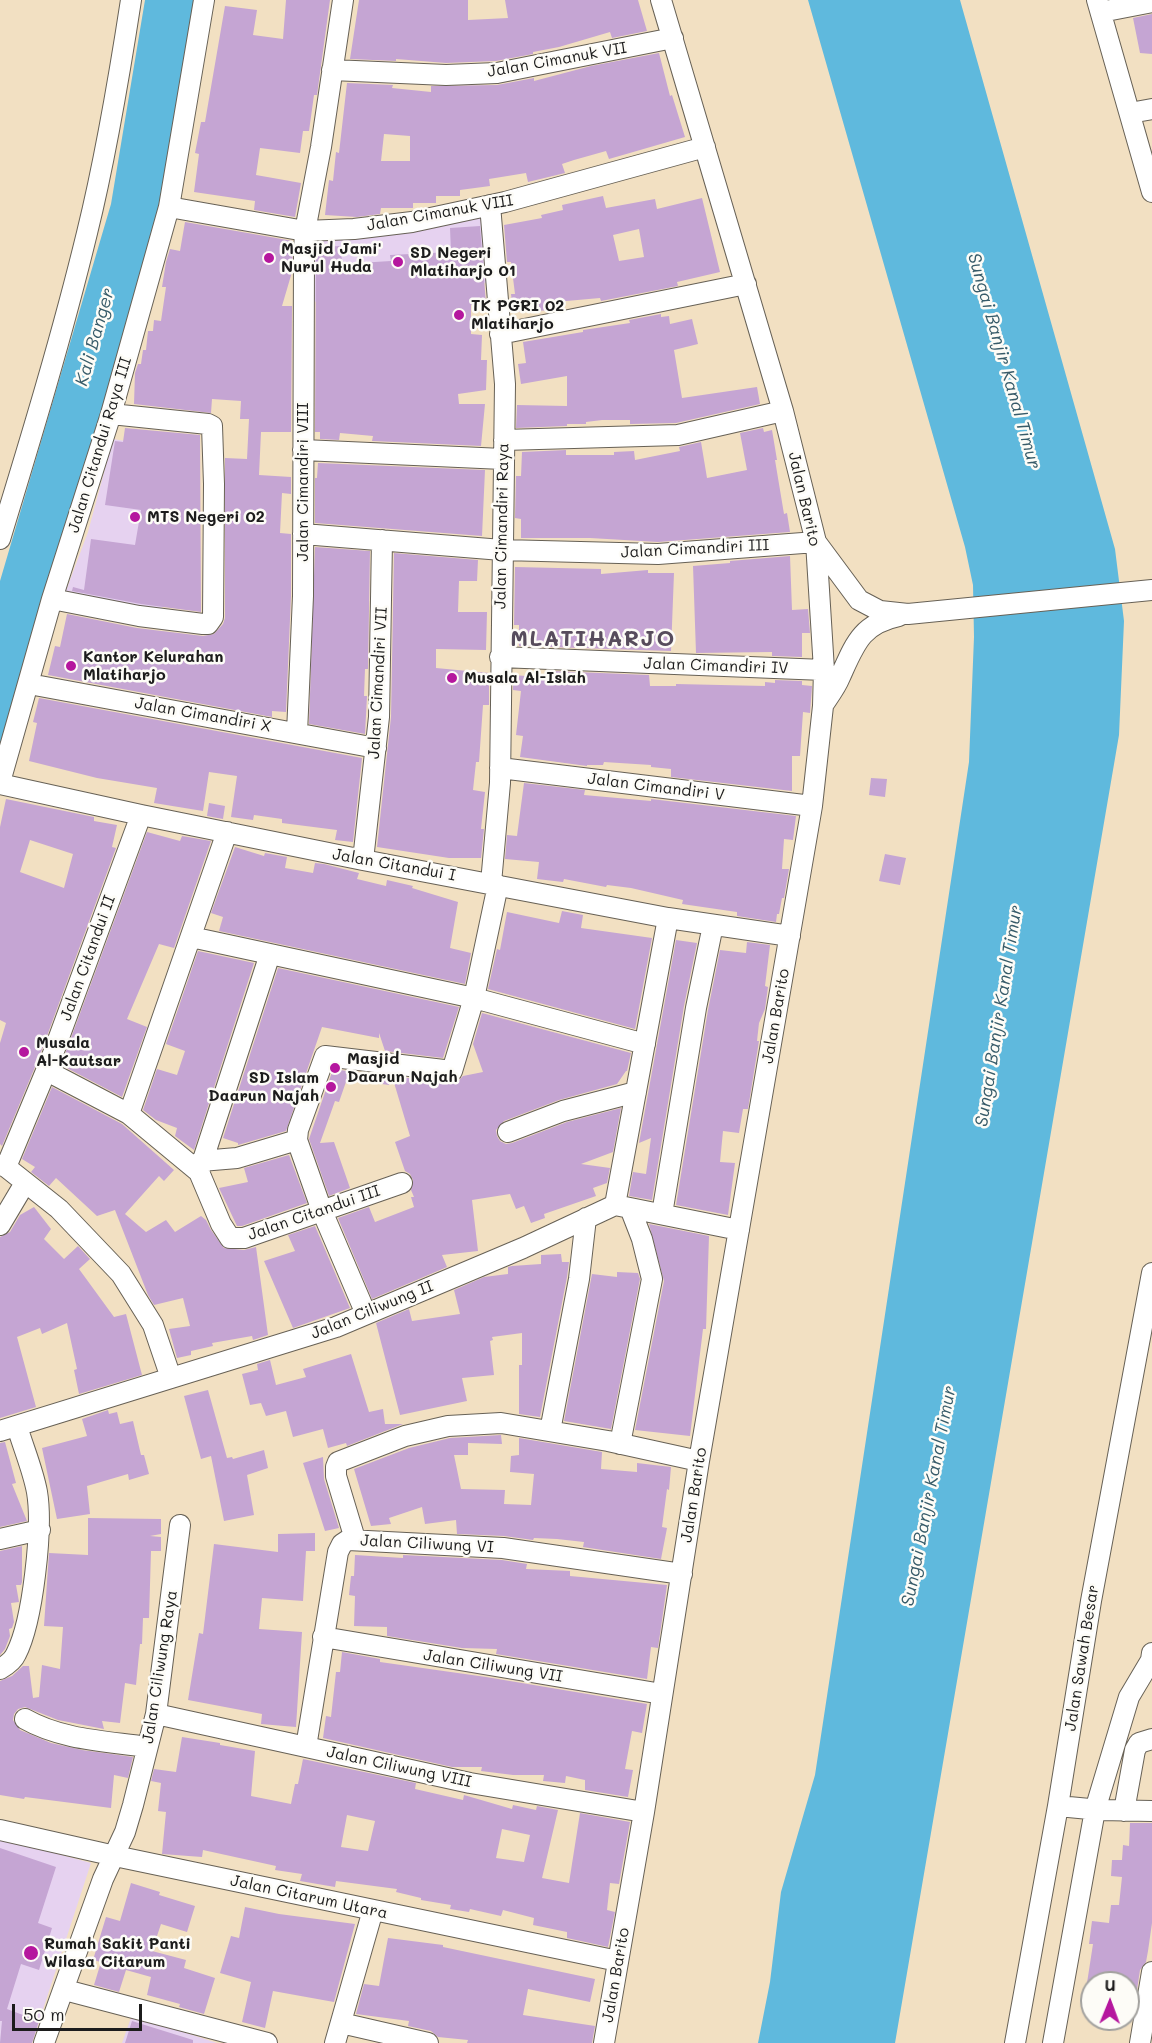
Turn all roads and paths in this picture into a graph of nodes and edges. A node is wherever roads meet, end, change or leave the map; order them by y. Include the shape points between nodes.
1 (131, 0) edge
2 (204, 0) edge
3 (343, 0) edge
4 (661, 0) edge
5 (1152, 2) edge
6 (1099, 6) edge
7 (673, 38) junction
8 (333, 70) junction
9 (1152, 109) edge
10 (1130, 113) junction
11 (705, 147) junction
12 (1152, 188) edge
13 (490, 205) junction
14 (169, 207) junction
15 (305, 231) junction
16 (746, 284) junction
17 (500, 334) junction
18 (783, 411) junction
19 (111, 414) junction
20 (303, 450) junction
21 (503, 450) junction
22 (303, 534) junction
23 (0, 539) edge
24 (382, 540) junction
25 (816, 542) junction
26 (502, 550) junction
27 (1152, 590) edge
28 (52, 599) junction
29 (908, 614) junction
30 (500, 657) junction
31 (824, 670) junction
32 (29, 684) junction
33 (823, 706) junction
34 (297, 733) junction
35 (376, 748) junction
36 (500, 768) junction
37 (0, 783) edge
38 (812, 806) junction
39 (141, 815) junction
40 (227, 832) junction
41 (363, 860) junction
42 (494, 884) junction
43 (668, 918) junction
44 (713, 925) junction
45 (790, 936) junction
46 (191, 937) junction
47 (270, 954) junction
48 (474, 998) junction
49 (645, 1044) junction
50 (47, 1071) junction
51 (636, 1092) junction
52 (129, 1114) junction
53 (508, 1132) dead end
54 (297, 1140) junction
55 (3, 1166) edge
56 (200, 1166) junction
57 (25, 1183) junction
58 (402, 1183) dead end
59 (622, 1206) junction
60 (322, 1211) junction
61 (662, 1214) junction
62 (586, 1218) junction
63 (0, 1225) edge
64 (739, 1230) junction
65 (1152, 1273) edge
66 (366, 1314) junction
67 (171, 1378) junction
68 (8, 1429) edge
69 (550, 1431) junction
70 (620, 1444) junction
71 (699, 1461) junction
72 (180, 1525) dead end
73 (40, 1530) junction
74 (0, 1539) edge
75 (355, 1539) junction
76 (682, 1574) junction
77 (323, 1637) junction
78 (1152, 1653) edge
79 (0, 1669) edge
80 (662, 1694) junction
81 (156, 1714) junction
82 (25, 1719) dead end
83 (1152, 1739) edge
84 (147, 1746) junction
85 (306, 1747) junction
86 (1058, 1806) junction
87 (1110, 1810) junction
88 (1152, 1811) edge
89 (644, 1812) junction
90 (0, 1830) edge
91 (115, 1856) junction
92 (373, 1910) junction
93 (618, 1961) junction
94 (1152, 1972) edge
95 (65, 1990) junction
96 (1148, 2012) edge
97 (341, 2024) junction
98 (365, 2036) edge
99 (47, 2042) edge
100 (267, 2043) edge
101 (335, 2043) edge
102 (428, 2043) edge
103 (604, 2043) edge
104 (1015, 2043) edge
105 (1053, 2043) edge
106 (1140, 2043) edge

1 - 23 street via 88,231
2 - 14 street, Jalan Citandui Raya III
3 - 8 street, Jalan Cimandiri VIII
4 - 7 street, Jalan Barito
5 - 6 street
6 - 10 street
7 - 8 street, Jalan Cimanuk VII via 497,73
7 - 11 street, Jalan Barito
8 - 15 street, Jalan Cimandiri VIII
9 - 10 street
10 - 12 street
11 - 13 street, Jalan Cimanuk VIII
11 - 16 street, Jalan Barito
13 - 15 street, Jalan Cimanuk VIII via 412,222
13 - 17 street, Jalan Cimandiri Raya
14 - 15 street, Jalan Cimanuk VIII
14 - 19 street, Jalan Citandui Raya III
15 - 20 street, Jalan Cimandiri VIII
16 - 17 street
16 - 18 street, Jalan Barito
17 - 21 street, Jalan Cimandiri Raya via 505,384
18 - 21 street via 678,435
18 - 25 street, Jalan Barito
19 - 28 street, Jalan Citandui Raya III
19 - 28 street via 212,426 213,617 203,624
20 - 21 street
20 - 22 street, Jalan Cimandiri VIII
21 - 26 street, Jalan Cimandiri Raya
22 - 24 street, Jalan Cimandiri III
22 - 34 street, Jalan Cimandiri VIII
24 - 26 street, Jalan Cimandiri III
24 - 35 street, Jalan Cimandiri VII
25 - 26 street, Jalan Cimandiri III via 658,554
25 - 29 street via 859,600 880,611
25 - 31 street, Jalan Barito
26 - 30 street, Jalan Cimandiri Raya
27 - 29 street
28 - 32 street, Jalan Citandui Raya III
29 - 33 street via 884,619 868,628 851,650
30 - 31 street, Jalan Cimandiri IV
30 - 36 street, Jalan Cimandiri Raya
31 - 33 street, Jalan Barito
32 - 34 street, Jalan Cimandiri X
32 - 37 street, Jalan Citandui Raya III
33 - 38 street, Jalan Barito
34 - 35 street, Jalan Cimandiri X
35 - 41 street, Jalan Cimandiri VII
36 - 38 street, Jalan Cimandiri V
36 - 42 street, Jalan Cimandiri Raya
37 - 39 street, Jalan Citandui I
38 - 45 street, Jalan Barito
39 - 40 street, Jalan Citandui I
39 - 50 street, Jalan Citandui II
40 - 41 street, Jalan Citandui I
40 - 46 street
41 - 42 street, Jalan Citandui I
42 - 43 street, Jalan Citandui I
42 - 48 street, Jalan Cimandiri Raya
43 - 44 street, Jalan Citandui I
43 - 49 street
44 - 45 street, Jalan Citandui I
44 - 61 street
45 - 64 street, Jalan Barito
46 - 47 street
46 - 52 street
47 - 48 street
47 - 56 street
48 - 49 street
48 - 54 street, Jalan Cimandiri Raya via 449,1072 325,1056
49 - 51 street
50 - 52 street, Jalan Citandui III
50 - 55 street, Jalan Citandui II
51 - 53 street via 563,1111
51 - 59 street
52 - 56 street, Jalan Citandui III
54 - 56 street
54 - 60 street
55 - 57 street
56 - 60 street, Jalan Citandui III via 230,1238 244,1238
57 - 63 street
57 - 67 street via 58,1209 121,1274 153,1325
58 - 60 street, Jalan Citandui III
59 - 61 street
59 - 62 street, Jalan Ciliwung II
59 - 70 street via 642,1239 652,1279
60 - 66 street
61 - 64 street
62 - 66 street, Jalan Ciliwung II
62 - 69 street via 579,1279
64 - 71 street, Jalan Barito
65 - 86 street, Jalan Sawah Besar via 1091,1601
66 - 67 street, Jalan Ciliwung II
67 - 68 street, Jalan Ciliwung II
68 - 73 street via 37,1491
69 - 70 street
69 - 75 street via 501,1423 464,1424 405,1436 345,1458 338,1462 336,1476
70 - 71 street
71 - 76 street, Jalan Barito
72 - 81 street, Jalan Ciliwung Raya
73 - 74 street
73 - 79 street via 24,1634 16,1656
75 - 76 street, Jalan Ciliwung VI via 503,1548
75 - 77 street, Jalan Ciliwung VI via 342,1544 338,1552
76 - 80 street, Jalan Barito
77 - 80 street, Jalan Ciliwung VII
77 - 85 street, Jalan Ciliwung VI
78 - 87 street via 1129,1697
80 - 89 street, Jalan Barito
81 - 84 street, Jalan Ciliwung Raya
81 - 85 street, Jalan Ciliwung VIII
82 - 84 street via 73,1737
83 - 87 street via 1139,1743
84 - 91 street, Jalan Ciliwung Raya
85 - 89 street, Jalan Ciliwung VIII via 470,1783
86 - 87 street
86 - 104 street, Jalan Sawah Besar
87 - 88 street
87 - 105 street
89 - 93 street, Jalan Barito
90 - 91 street, Jalan Citarum Utara
91 - 92 street, Jalan Citarum Utara
91 - 95 street, Jalan Ciliwung Raya via 103,1879
92 - 93 street, Jalan Citarum Utara
92 - 97 street
93 - 103 street, Jalan Barito
94 - 96 street
95 - 99 street, Jalan Ciliwung Raya
95 - 100 street
96 - 106 street
97 - 98 street
97 - 101 street
98 - 102 street

